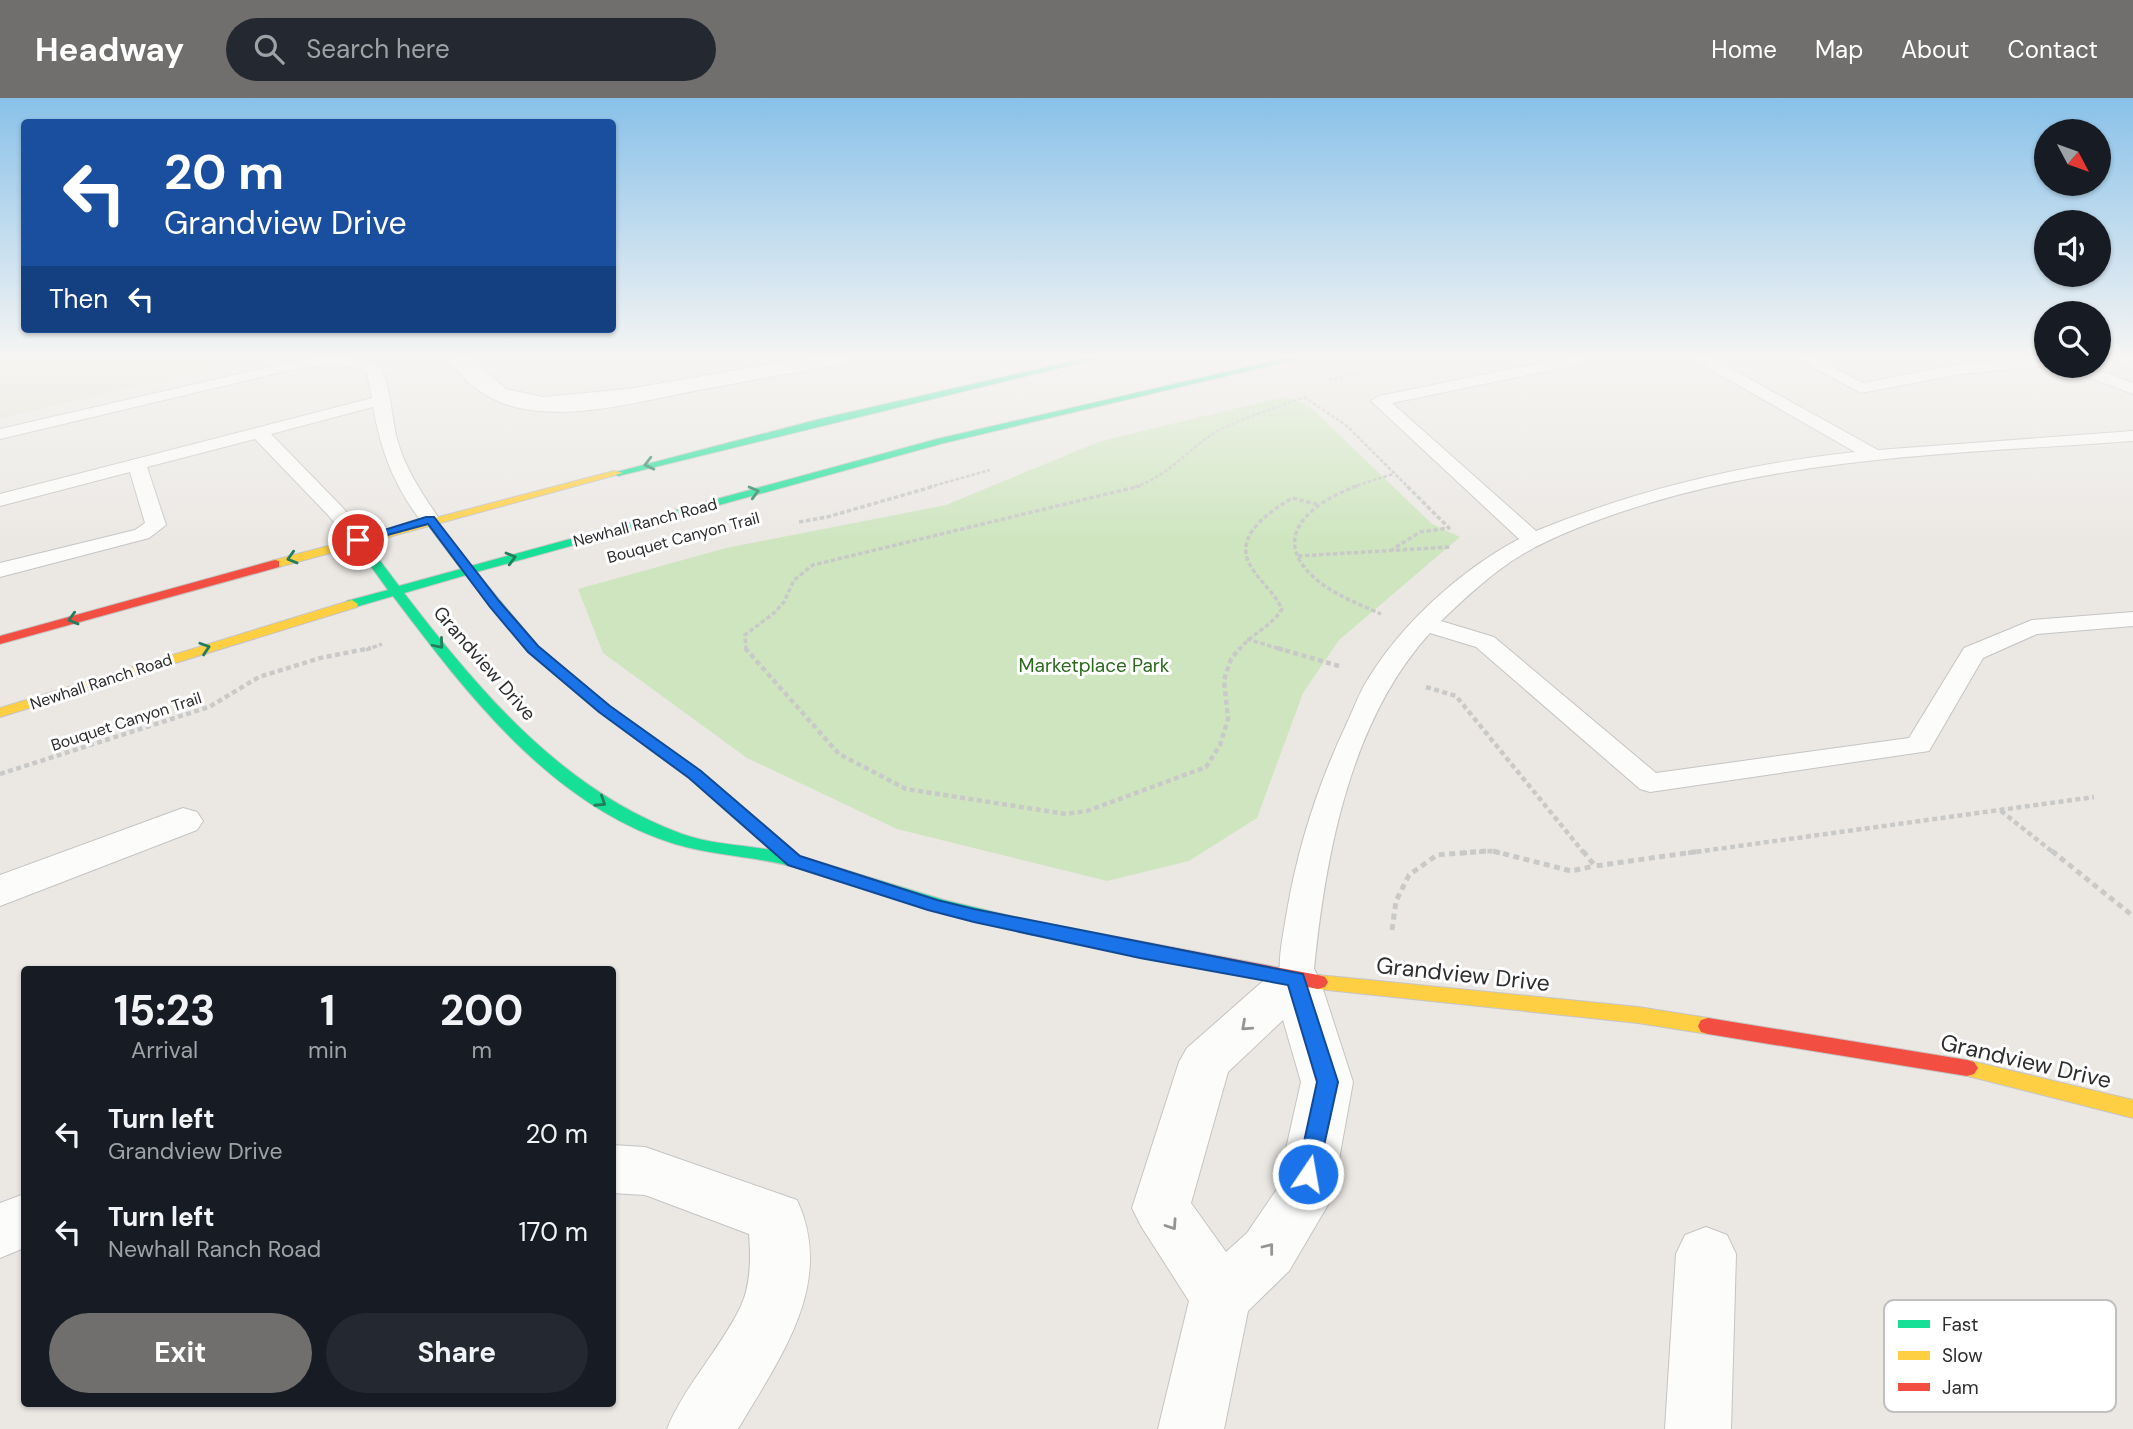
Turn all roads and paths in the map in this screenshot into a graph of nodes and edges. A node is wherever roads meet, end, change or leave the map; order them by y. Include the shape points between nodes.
1 (60, 420) edge
2 (305, 420) edge
3 (385, 420) edge
4 (823, 420) edge
5 (1027, 420) edge
6 (1245, 420) edge
7 (1338, 420) edge
8 (1400, 420) edge
9 (1811, 420) edge
10 (259, 432) junction
11 (0, 434) edge
12 (2133, 436) edge
13 (1877, 457) junction
14 (137, 464) junction
15 (999, 467) dead end
16 (1393, 474) junction
17 (0, 500) edge
18 (1319, 505) junction
19 (430, 520) junction
20 (787, 524) dead end
21 (358, 540) junction
22 (1534, 540) junction
23 (1456, 547) dead end
24 (1390, 551) junction
25 (1297, 556) junction
26 (0, 570) edge
27 (469, 570) junction
28 (398, 590) junction
29 (2133, 619) edge
30 (1373, 624) dead end
31 (1426, 624) junction
32 (425, 629) junction
33 (1247, 639) junction
34 (0, 640) edge
35 (1347, 655) dead end
36 (0, 713) edge
37 (0, 774) edge
38 (2001, 810) dead end
39 (183, 821) dead end
40 (794, 861) junction
41 (1595, 866) dead end
42 (0, 891) edge
43 (2133, 916) edge
44 (1392, 930) dead end
45 (1296, 980) junction
46 (2133, 1109) edge
47 (616, 1169) edge
48 (21, 1221) edge
49 (0, 1231) edge
50 (1706, 1254) dead end
51 (1221, 1296) junction
52 (700, 1429) edge
53 (1191, 1429) edge
54 (1698, 1429) edge

1 - 11 lane
2 - 10 lane
3 - 19 lane via 389,442 410,493
4 -> 19 main road
27 -> 5 main road, Newhall Ranch Road
6 - 33 path via 1201,442 1161,477 1137,487 813,565 794,580 774,613 745,635 744,648 839,754 906,789 1066,814 1087,811 1206,767 1220,745 1228,719 1224,680 1231,659
7 - 16 path
8 - 22 lane
9 - 13 lane
10 - 14 lane
10 - 21 lane
12 - 13 lane
13 - 22 lane via 1750,472 1686,487 1611,509
14 - 17 lane
14 - 26 lane via 156,525 142,534
15 - 20 path, Bouquet Canyon Trail via 827,517
16 - 18 path via 1358,483
16 - 24 path via 1449,528 1420,532
18 - 25 path via 1299,521 1292,540
18 - 33 path via 1292,498 1271,510 1253,530 1246,547 1248,563 1282,609 1275,621
19 - 21 main road
19 - 27 main road, Grandview Drive
21 - 28 main road, Grandview Drive
21 -> 34 main road
22 - 31 lane via 1471,581
23 - 24 path
24 - 25 path
25 - 30 path via 1317,581 1381,614
27 - 28 main road, Newhall Ranch Road
27 - 40 main road, Grandview Drive via 533,649 604,709 695,775
28 - 32 main road, Grandview Drive
36 -> 28 main road, Newhall Ranch Road
29 - 31 lane via 2032,627 1973,653 1919,745 1650,782 1485,642
31 - 45 lane via 1381,677 1340,767 1306,894
32 - 37 path, Bouquet Canyon Trail via 359,652 320,658 259,677 209,707
32 -> 40 main road, Grandview Drive via 507,726 582,790 621,815 679,839
33 - 35 path via 1339,666
38 - 43 path
39 - 42 street
40 - 45 main road, Grandview Drive via 982,917
41 - 44 path via 1571,871 1491,851 1437,855 1409,875 1396,901
45 - 46 main road, Grandview Drive via 1638,1014 1978,1070
51 -> 45 street via 1268,1252 1304,1198 1327,1082
45 -> 51 street via 1205,1062 1161,1209
47 - 52 street via 645,1171 777,1218 781,1264 769,1319
48 - 49 street
50 - 54 street
51 - 53 street

